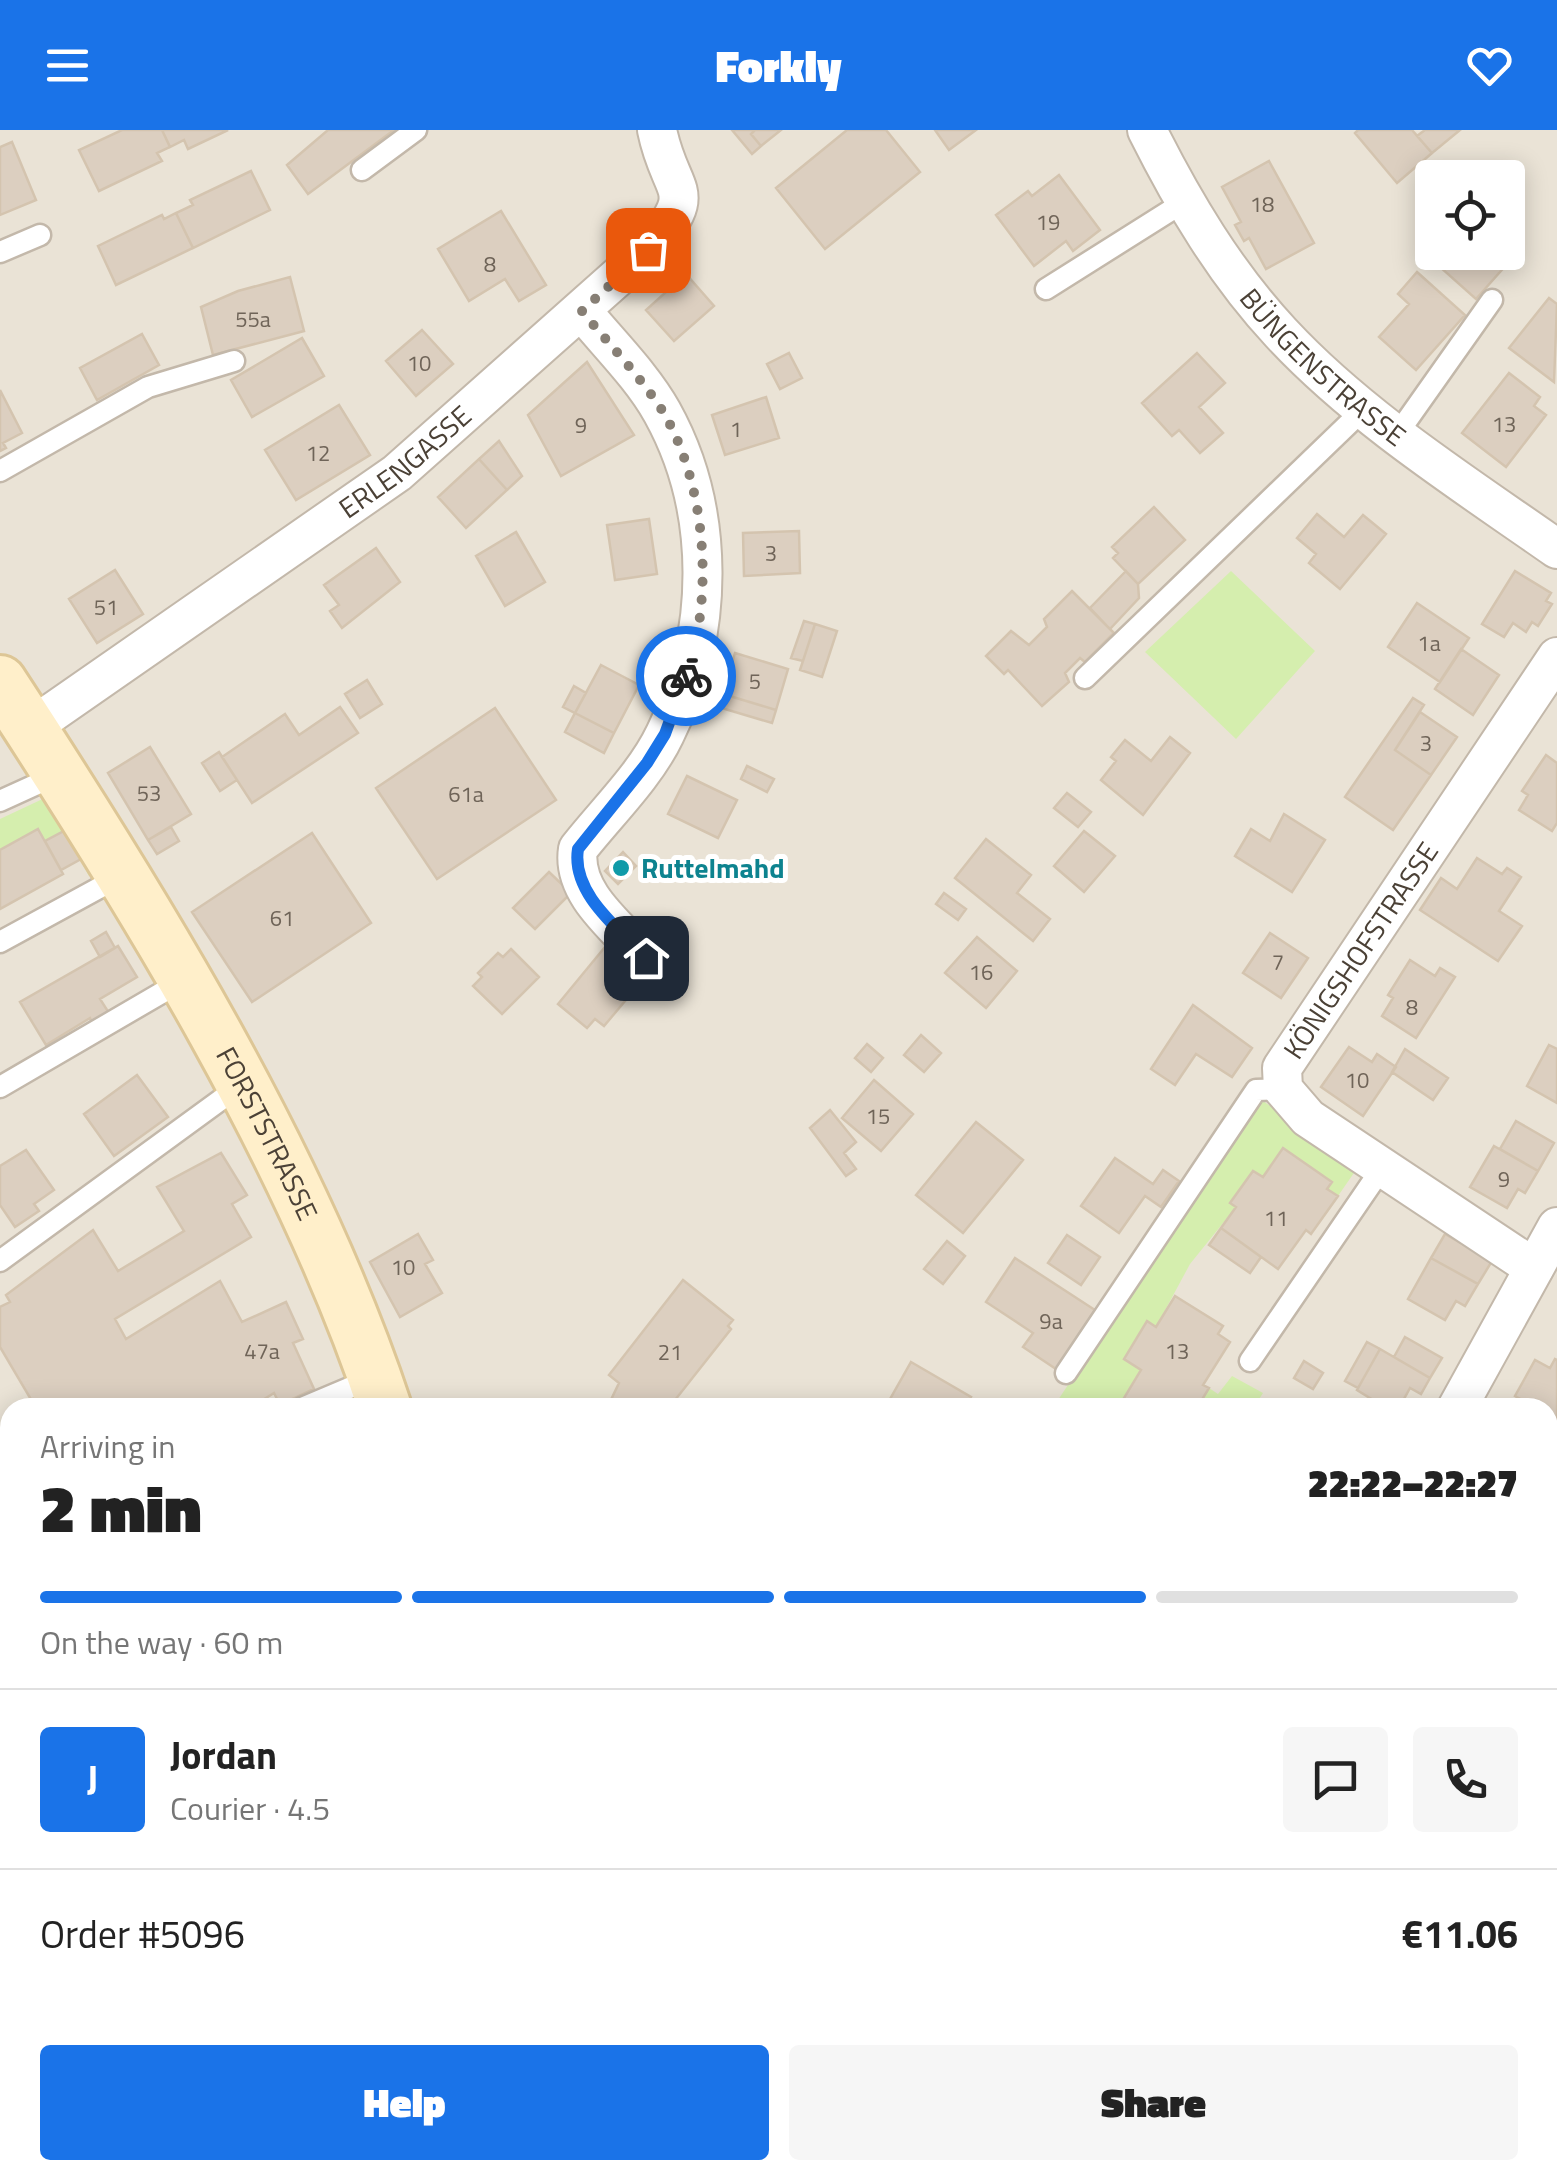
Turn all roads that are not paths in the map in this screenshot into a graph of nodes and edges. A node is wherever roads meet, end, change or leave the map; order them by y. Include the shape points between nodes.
1 (416, 130) edge
2 (657, 130) edge
3 (1147, 130) edge
4 (362, 170) dead end
5 (1184, 202) junction
6 (40, 235) dead end
7 (0, 252) edge
8 (1046, 289) dead end
9 (1492, 300) dead end
10 (582, 311) junction
11 (234, 361) dead end
12 (1365, 408) junction
13 (1398, 433) junction
14 (0, 471) edge
15 (1557, 548) edge
16 (1557, 657) edge
17 (1084, 678) dead end
18 (0, 682) edge
19 (30, 728) junction
20 (58, 774) junction
21 (0, 802) edge
22 (121, 876) junction
23 (0, 942) edge
24 (646, 958) dead end
25 (182, 981) junction
26 (243, 1084) junction
27 (0, 1087) edge
28 (1283, 1088) junction
29 (1382, 1168) junction
30 (1557, 1227) edge
31 (0, 1260) edge
32 (1534, 1268) junction
33 (1250, 1361) dead end
34 (1066, 1373) dead end
35 (380, 1392) edge
36 (351, 1398) edge
37 (1462, 1398) edge

1 - 4 lane
2 - 10 street, ERLENGASSE via 680,197 677,216
3 - 5 street, BÜNGENSTRASSE
5 - 8 lane
5 - 12 street, BÜNGENSTRASSE via 1280,332
6 - 7 lane
9 - 13 lane
10 - 19 street, ERLENGASSE via 397,473
10 - 24 street via 661,409 699,513 704,567 689,669 665,734 578,849 576,861 580,884
11 - 14 lane via 148,387
12 - 13 street, BÜNGENSTRASSE
12 - 17 lane
13 - 15 street, BÜNGENSTRASSE
16 - 28 street, KÖNIGSHOFSTRASSE via 1303,1032 1282,1068
18 - 19 street, FORSTSTRASSE
19 - 20 street, FORSTSTRASSE
20 - 21 lane
20 - 22 street, FORSTSTRASSE
22 - 23 lane
22 - 25 street, FORSTSTRASSE
25 - 26 street, FORSTSTRASSE
25 - 27 lane
26 - 31 lane
26 - 35 street, FORSTSTRASSE
28 - 29 street, KÖNIGSHOFSTRASSE via 1308,1118
28 - 34 lane via 1256,1090
29 - 32 street, KÖNIGSHOFSTRASSE
29 - 33 lane
30 - 32 street
32 - 37 street
35 - 36 lane

